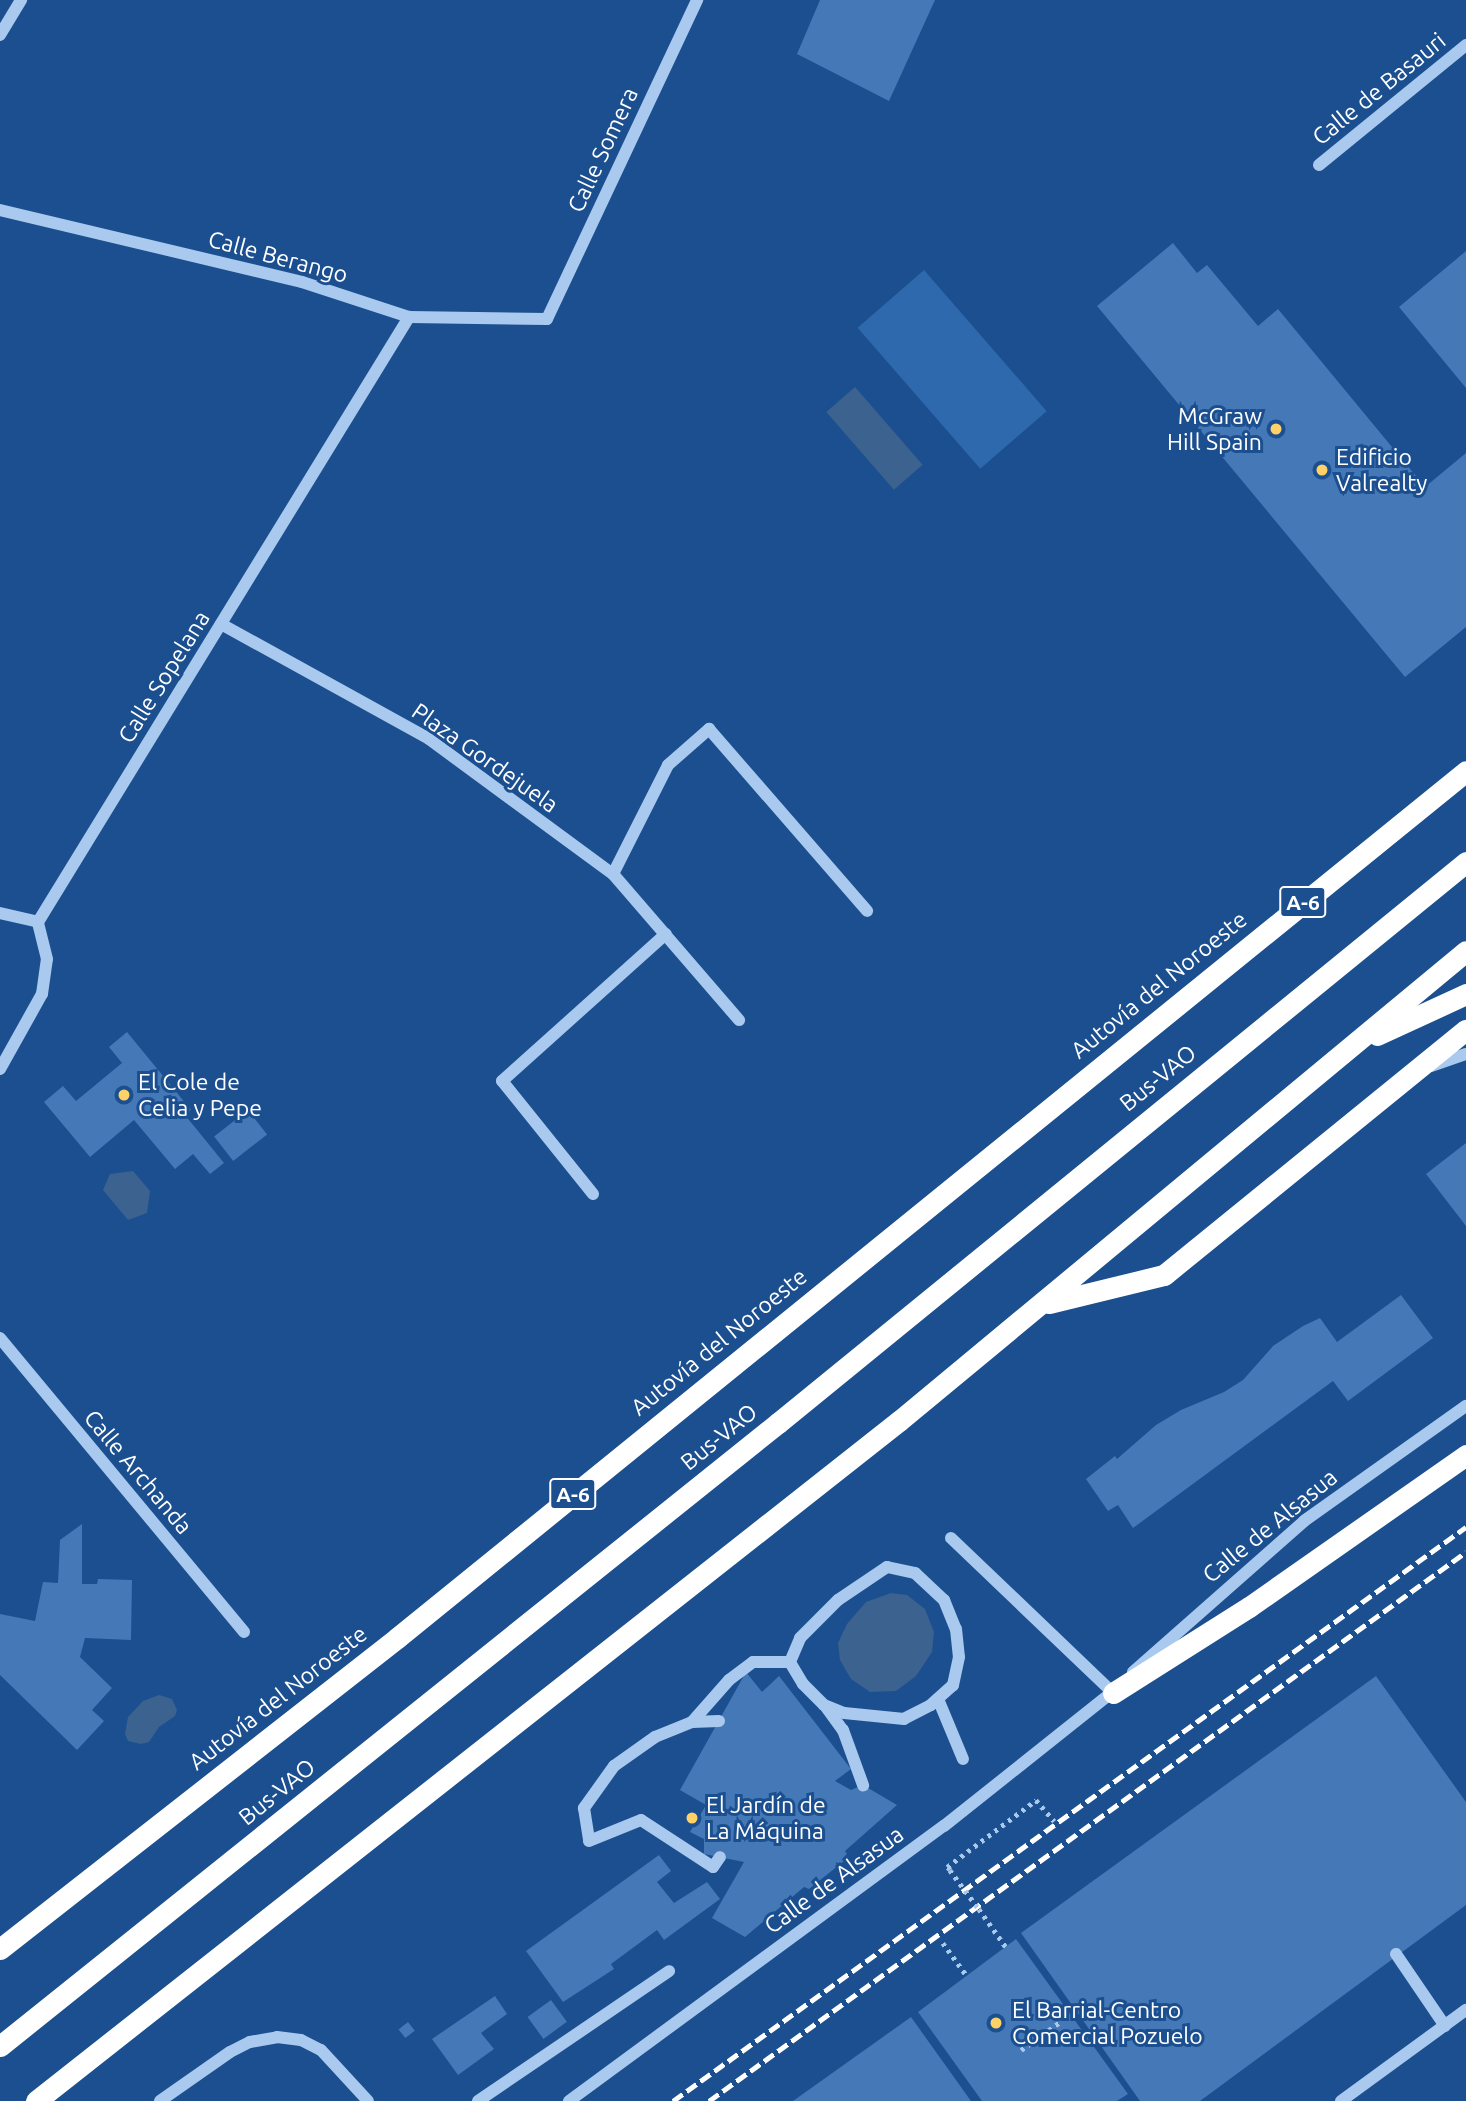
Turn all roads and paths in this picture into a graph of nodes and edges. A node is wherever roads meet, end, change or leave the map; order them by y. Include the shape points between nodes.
1 (21, 0) edge
2 (697, 0) edge
3 (0, 35) edge
4 (1466, 45) edge
5 (1319, 165) dead end
6 (0, 211) edge
7 (410, 317) junction
8 (547, 319) joint
9 (221, 624) junction
10 (1466, 771) edge
11 (1466, 862) edge
12 (612, 874) junction
13 (867, 911) dead end
14 (0, 913) edge
15 (38, 922) junction
16 (666, 934) junction
17 (1466, 951) edge
18 (1466, 994) edge
19 (739, 1020) dead end
20 (1466, 1030) edge
21 (1350, 1048) junction
22 (1466, 1054) edge
23 (0, 1069) edge
24 (1417, 1070) junction
25 (593, 1194) dead end
26 (1044, 1304) junction
27 (0, 1338) edge
28 (1466, 1406) edge
29 (1466, 1455) edge
30 (951, 1538) dead end
31 (244, 1632) dead end
32 (790, 1662) junction
33 (1113, 1693) junction
34 (938, 1699) junction
35 (824, 1705) junction
36 (719, 1721) dead end
37 (692, 1723) junction
38 (963, 1759) dead end
39 (863, 1785) dead end
40 (1054, 1821) dead end
41 (720, 1857) dead end
42 (943, 1944) dead end
43 (1006, 1947) dead end
44 (0, 1949) edge
45 (1396, 1954) dead end
46 (669, 1971) dead end
47 (967, 1976) dead end
48 (1466, 2010) edge
49 (1060, 2022) dead end
50 (1445, 2026) junction
51 (0, 2046) edge
52 (1021, 2050) dead end
53 (572, 2099) edge
54 (36, 2101) edge
55 (160, 2101) edge
56 (368, 2101) edge
57 (478, 2101) edge
58 (1341, 2101) edge

1 - 3 street
2 - 8 street, Calle Somera
4 - 5 street, Calle de Basauri
6 - 7 street, Calle Berango via 302,282
7 - 8 street, Calle Berango
7 - 9 street, Calle Sopelana
9 - 12 street, Plaza Gordejuela via 429,739
9 - 15 street, Calle Sopelana
10 - 44 highway, Autovía del Noroeste / A-6 via 397,1637
11 - 51 highway, Bus-VAO via 778,1423
12 - 13 street via 668,765 709,729
12 - 16 street, Plaza Gordejuela
14 - 15 street
15 - 23 street via 47,959 42,994
16 - 19 street, Plaza Gordejuela
16 - 25 street via 502,1081
17 - 21 highway
18 - 21 highway
20 - 24 highway
21 - 26 highway
22 - 24 street
24 - 26 highway via 1164,1275
26 - 54 highway
27 - 31 street, Calle Archanda
28 - 33 street, Calle de Alsasua via 1304,1521
29 - 33 highway via 1249,1607
30 - 33 street
32 - 34 street via 800,1638 838,1600 887,1567 915,1573 944,1600 956,1629 959,1657 953,1685
32 - 35 street
32 - 37 street via 753,1662 729,1681
33 - 53 street, Calle de Alsasua via 943,1826
34 - 35 street via 904,1719 844,1713
34 - 38 street
35 - 39 street via 843,1730
36 - 37 street
37 - 41 street via 655,1737 614,1766 583,1808 589,1840 641,1819 713,1867
40 - 43 path, bridge via 1037,1800 947,1867
42 - 47 path
45 - 50 street
46 - 57 street
48 - 50 street
49 - 52 path
50 - 58 street
55 - 56 street via 230,2052 277,2037 301,2040 321,2050

